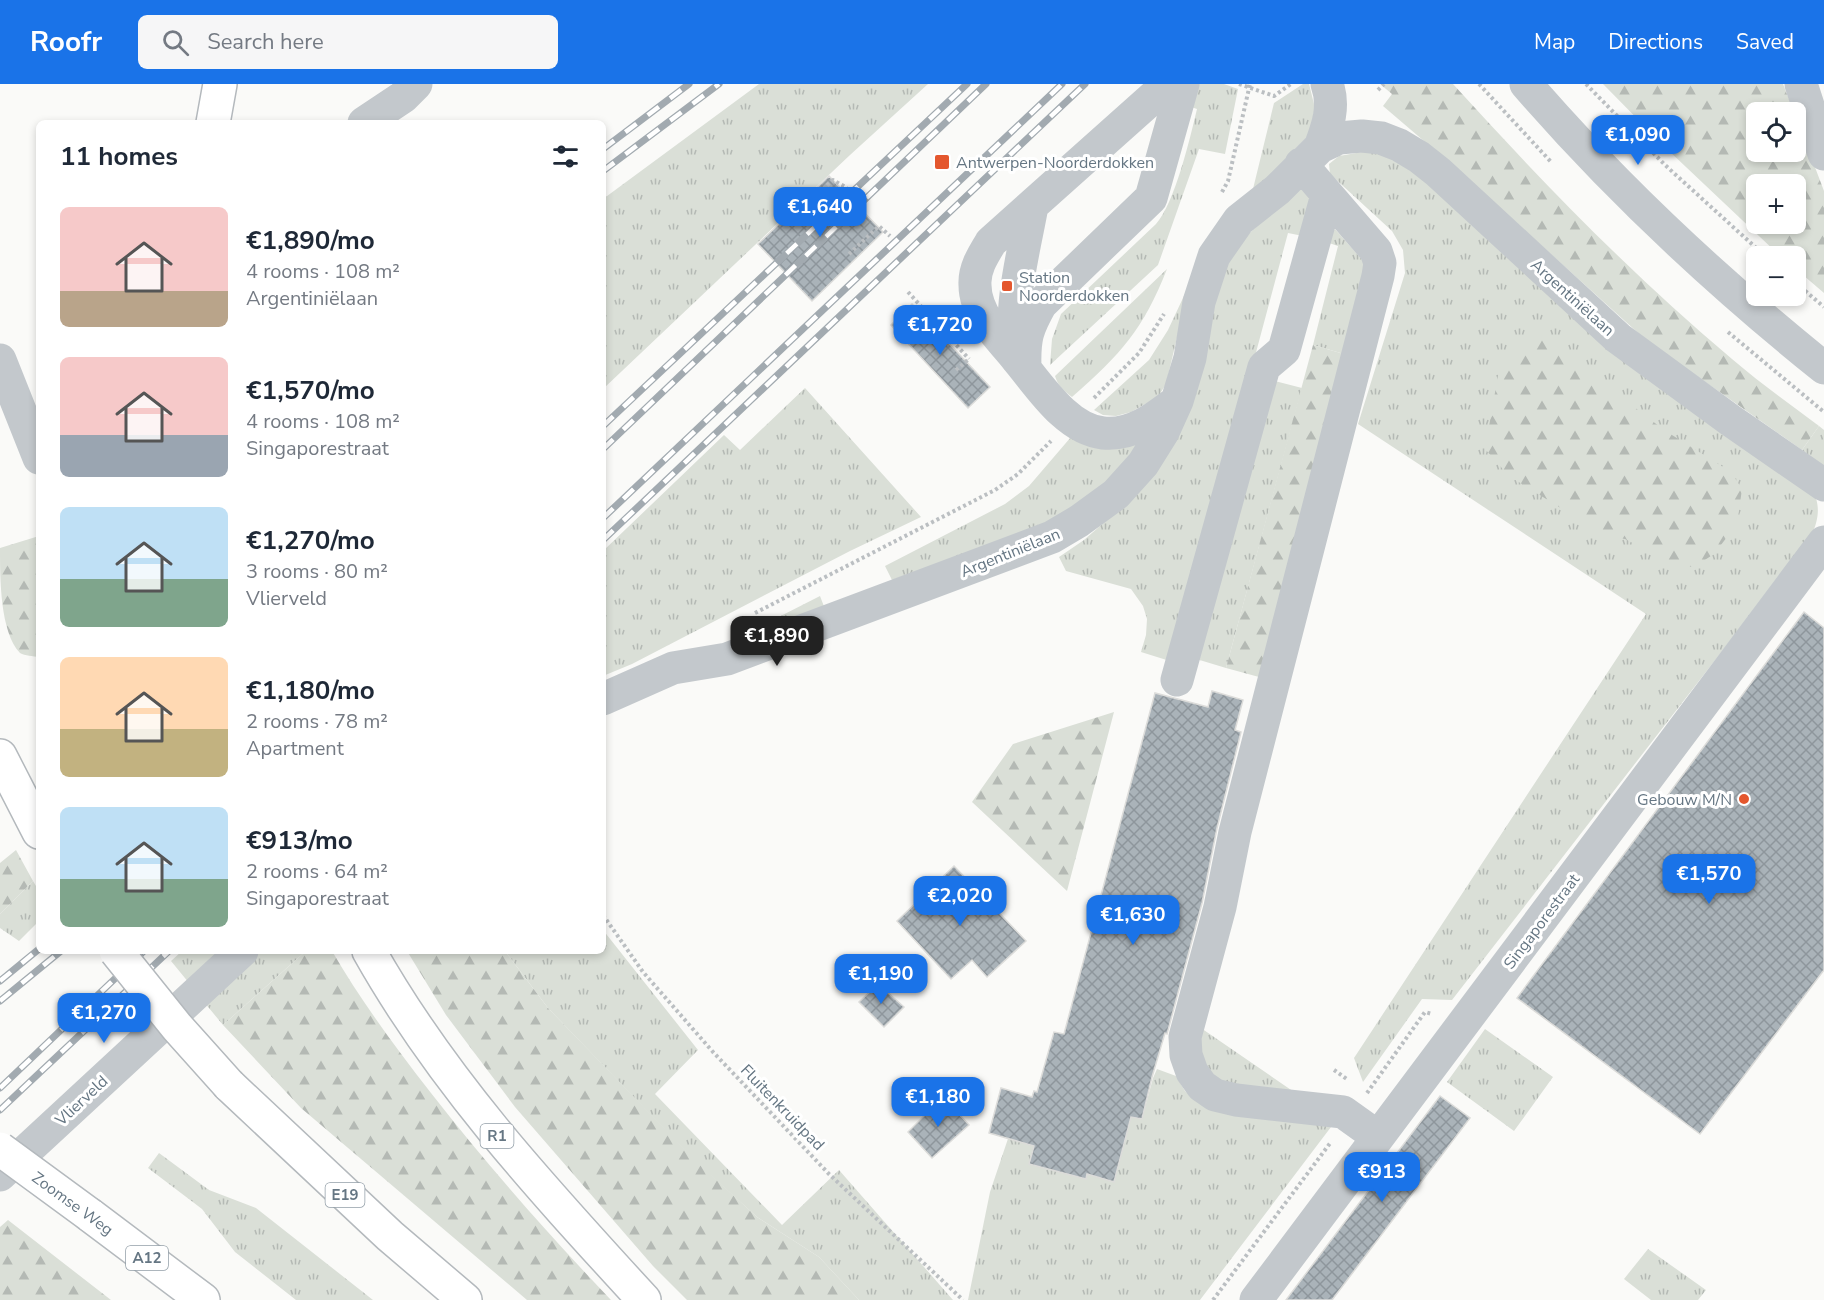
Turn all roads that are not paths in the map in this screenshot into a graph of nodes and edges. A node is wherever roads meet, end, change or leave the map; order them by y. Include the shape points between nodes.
1 (220, 84) edge
2 (416, 84) edge
3 (1168, 84) edge
4 (1183, 84) edge
5 (1328, 84) edge
6 (1526, 84) edge
7 (1801, 84) edge
8 (214, 120) edge
9 (368, 120) edge
10 (1824, 154) edge
11 (1311, 155) junction
12 (1327, 195) junction
13 (1032, 206) junction
14 (0, 360) edge
15 (1025, 368) junction
16 (1824, 369) edge
17 (1177, 401) junction
18 (36, 450) edge
19 (1824, 484) edge
20 (1824, 542) edge
21 (1177, 680) dead end
22 (606, 698) edge
23 (0, 756) edge
24 (36, 827) edge
25 (118, 954) edge
26 (239, 954) edge
27 (371, 954) edge
28 (1378, 1137) junction
29 (0, 1149) edge
30 (0, 1175) edge
31 (203, 1300) edge
32 (465, 1300) edge
33 (644, 1300) edge
34 (1256, 1300) edge

1 - 8 highway
2 - 9 street
3 - 13 street
4 - 15 street via 1151,198 1041,304 1024,342
5 - 11 street, Argentiniëlaan via 1328,128
6 - 16 street via 1659,225
7 - 10 street
11 - 12 street
11 - 17 street, Argentiniëlaan via 1277,190 1239,220 1214,256 1199,302 1190,357
11 - 19 street, Argentiniëlaan via 1339,138 1362,136 1381,138 1419,157 1618,338
12 - 21 street via 1284,350 1264,367
12 - 28 street via 1376,251 1380,263 1378,276 1185,1037 1192,1072 1215,1095 1342,1112 1358,1099
13 - 15 street via 1016,297 1014,336
13 - 15 street via 991,242 980,260 974,283 978,304 989,325
14 - 18 street
15 - 17 street via 1073,420 1101,433 1120,432 1155,419
17 - 22 street, Argentiniëlaan via 1143,464 1116,494 1052,537 727,659 674,669
20 - 28 street, Singaporestraat
23 - 24 highway
25 - 32 highway, E19, bridge via 229,1085 382,1229
26 - 30 street, Vlierveld
27 - 33 highway, R1 via 416,1026 500,1140
28 - 34 street, Singaporestraat
29 - 31 highway, Zoomse Weg / A12, bridge

